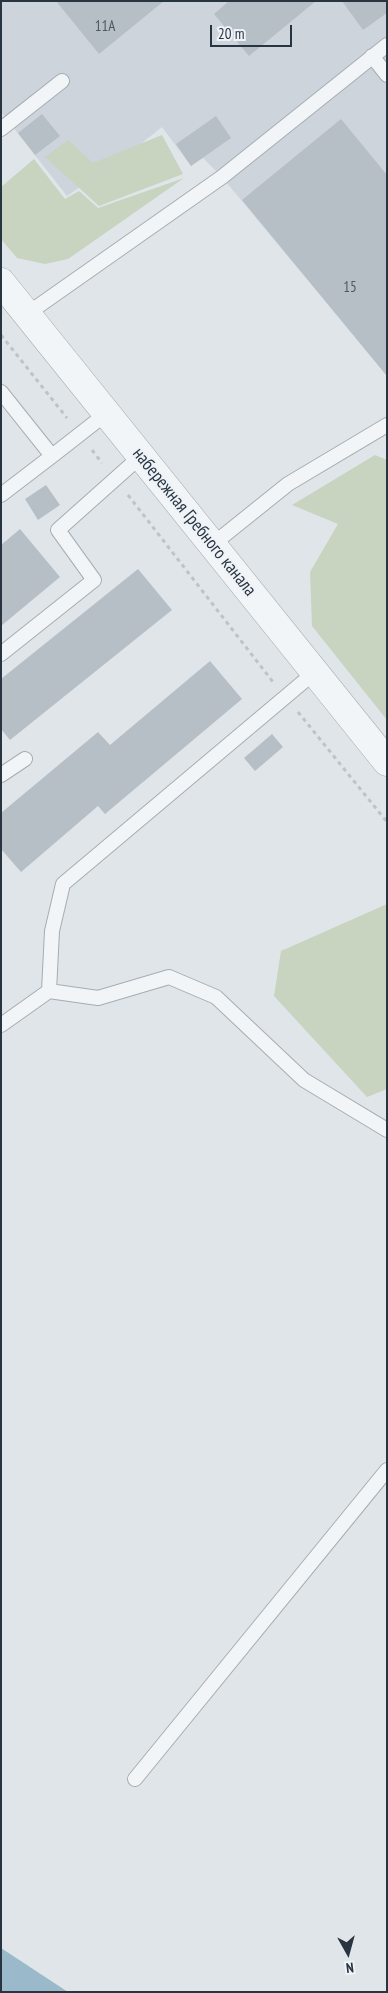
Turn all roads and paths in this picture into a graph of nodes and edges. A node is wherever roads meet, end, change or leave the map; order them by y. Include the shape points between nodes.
1 (387, 45) edge
2 (372, 56) junction
3 (387, 74) edge
4 (62, 82) dead end
5 (1, 129) edge
6 (1, 282) edge
7 (27, 314) junction
8 (1, 335) edge
9 (1, 392) edge
10 (107, 413) junction
11 (387, 425) edge
12 (80, 434) junction
13 (52, 456) junction
14 (141, 456) junction
15 (115, 479) junction
16 (1, 495) edge
17 (212, 545) junction
18 (1, 654) edge
19 (315, 672) junction
20 (286, 698) junction
21 (25, 759) dead end
22 (387, 762) edge
23 (1, 776) edge
24 (387, 822) edge
25 (49, 991) junction
26 (1, 1025) edge
27 (387, 1130) edge
28 (387, 1470) edge
29 (135, 1779) dead end

1 - 2 lane
2 - 3 lane
2 - 7 lane via 222,177
4 - 5 lane
6 - 7 street, набережная Гребного канала
7 - 10 street, набережная Гребного канала
8 - 12 path
9 - 13 lane
10 - 12 lane
10 - 14 street, набережная Гребного канала
11 - 17 lane via 288,484
12 - 13 lane
12 - 15 path
13 - 16 lane
14 - 15 lane
14 - 17 street, набережная Гребного канала
15 - 18 lane via 58,530 94,580
15 - 20 path
17 - 19 street, набережная Гребного канала
19 - 20 lane
19 - 22 street, набережная Гребного канала
20 - 24 path
20 - 25 lane via 63,884 52,931
21 - 23 lane
25 - 26 lane
25 - 27 lane via 98,998 169,977 216,998 304,1080
28 - 29 lane

